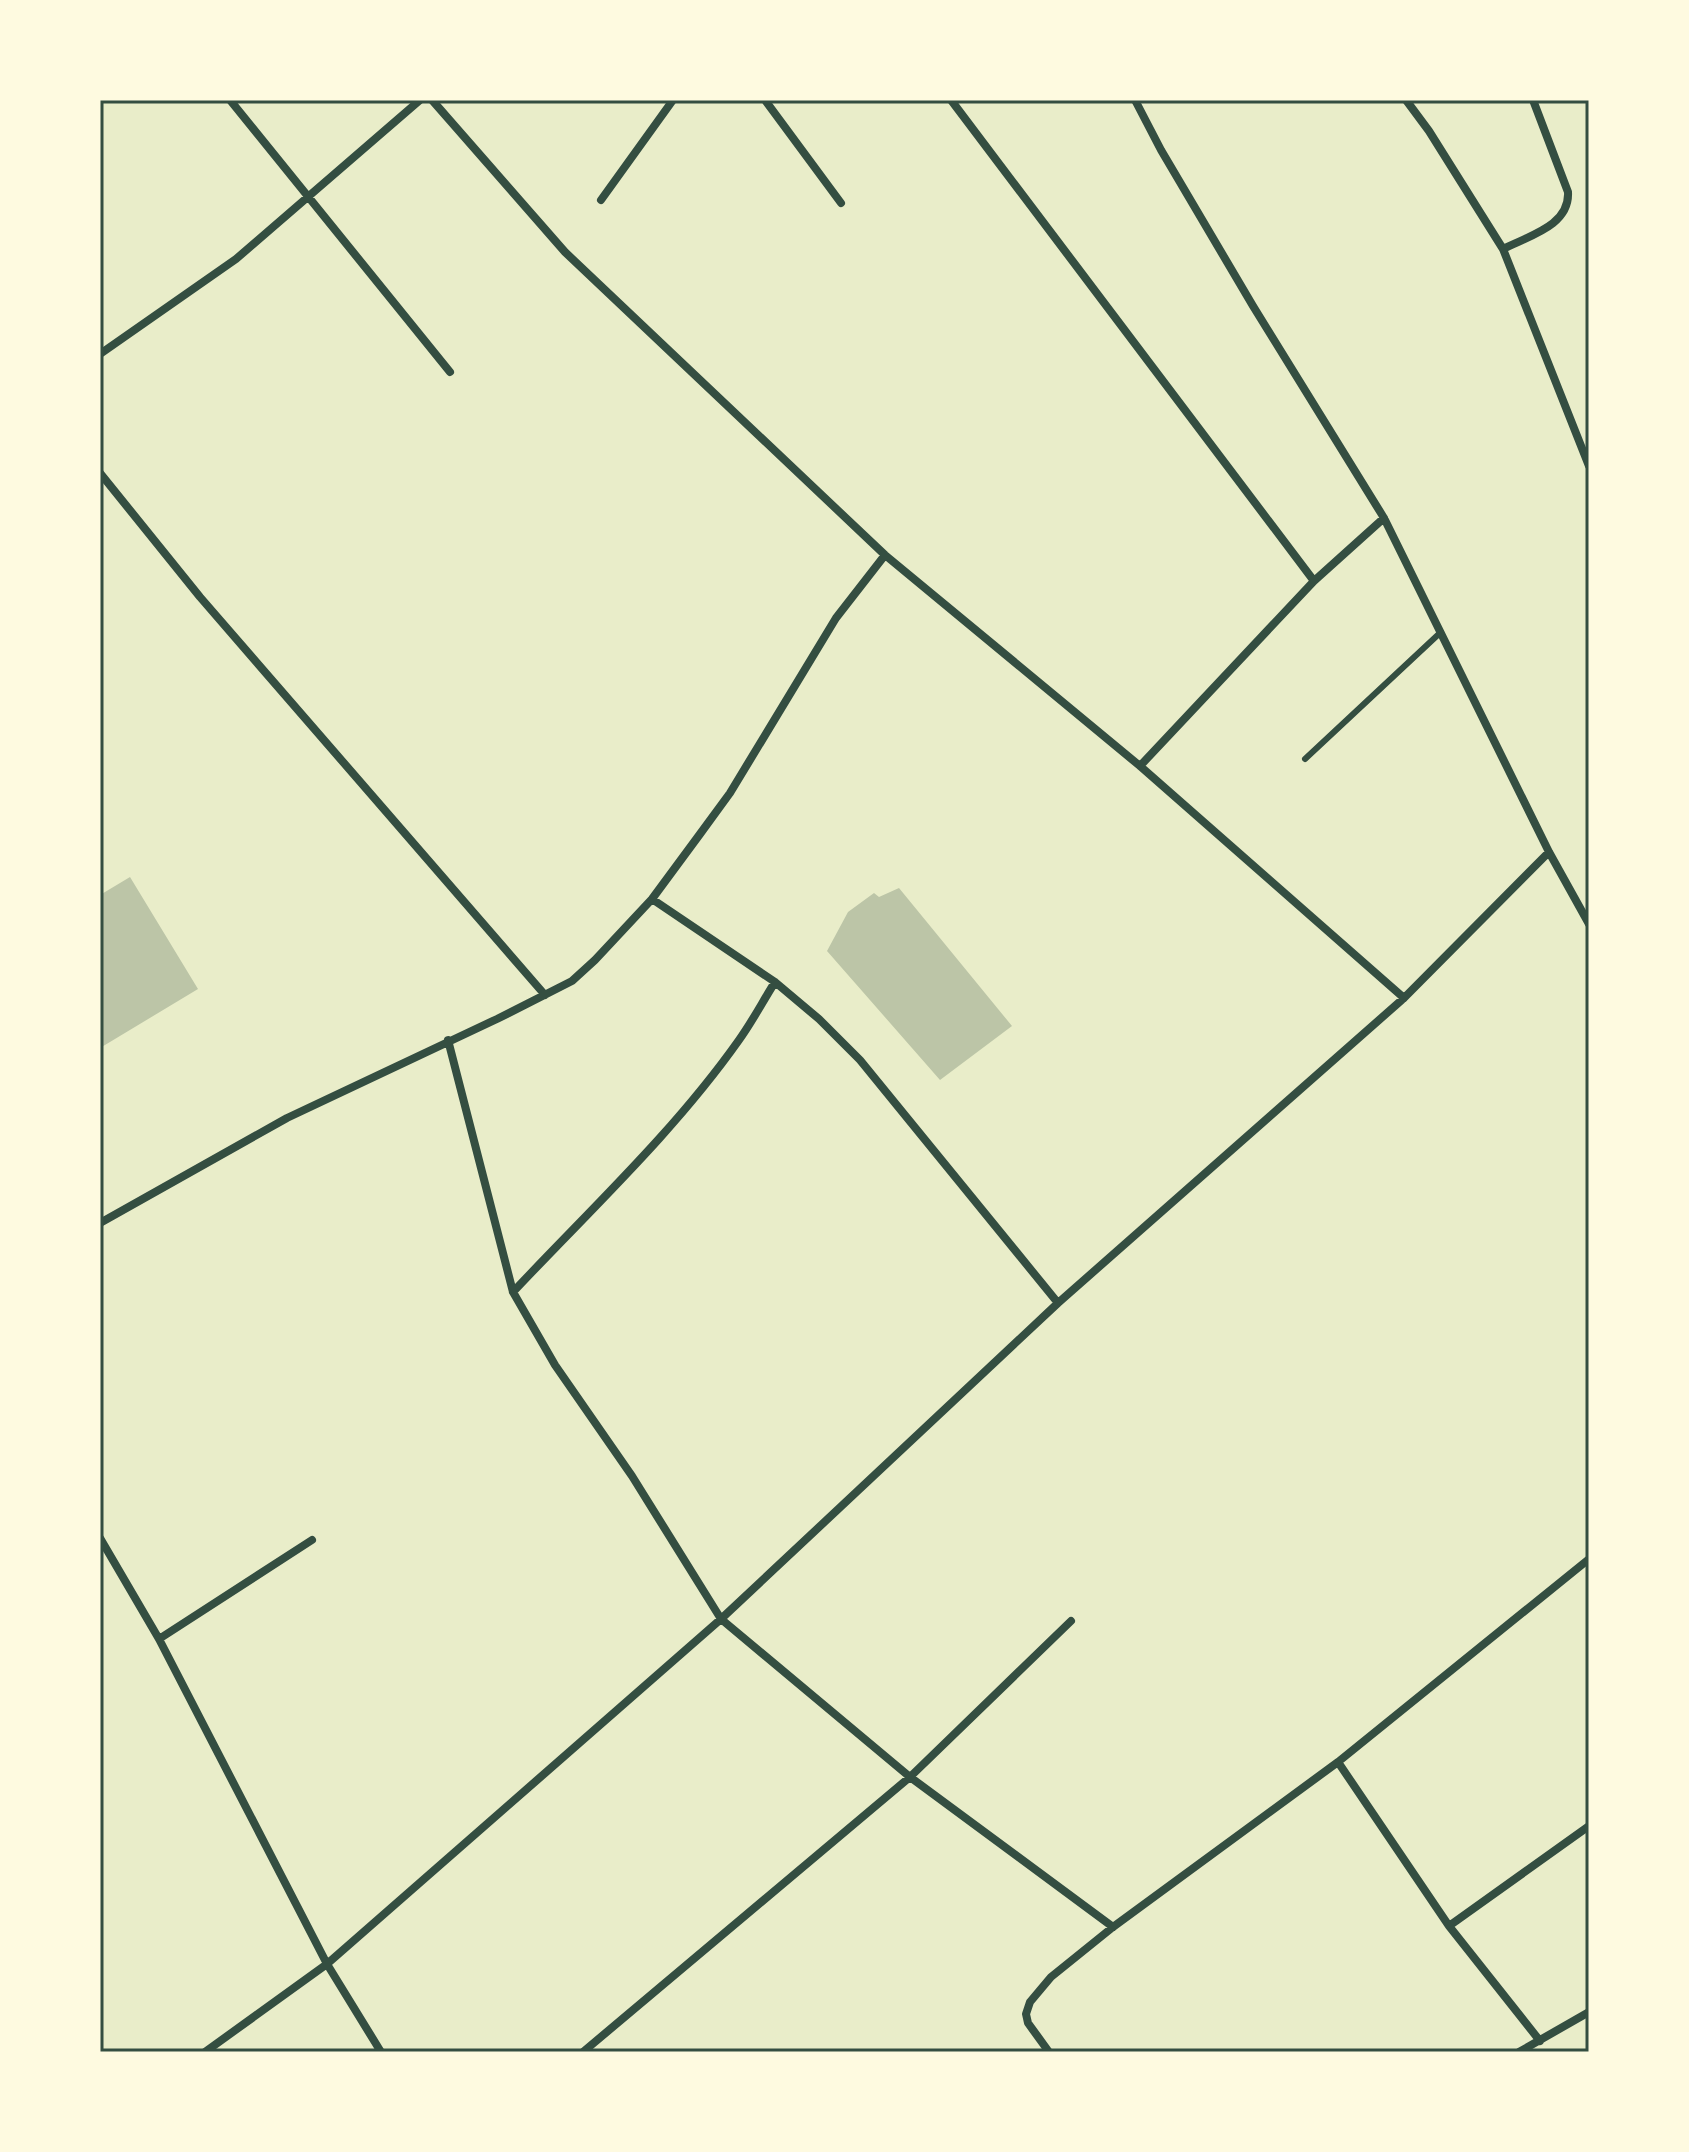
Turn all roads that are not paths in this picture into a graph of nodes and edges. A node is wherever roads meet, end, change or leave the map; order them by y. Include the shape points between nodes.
1 (230, 100) edge
2 (420, 100) edge
3 (432, 100) edge
4 (673, 100) edge
5 (765, 100) edge
6 (951, 100) edge
7 (1135, 100) edge
8 (1406, 100) edge
9 (1533, 100) edge
10 (307, 197) junction
11 (601, 200) dead end
12 (841, 203) dead end
13 (1503, 249) junction
14 (100, 354) edge
15 (450, 372) dead end
16 (1589, 466) edge
17 (100, 473) edge
18 (1384, 518) junction
19 (885, 555) junction
20 (1314, 581) junction
21 (1441, 632) junction
22 (1305, 759) dead end
23 (1140, 766) junction
24 (1549, 852) junction
25 (652, 899) junction
26 (1589, 924) edge
27 (775, 982) junction
28 (545, 995) junction
29 (1404, 998) junction
30 (448, 1040) junction
31 (100, 1223) edge
32 (513, 1292) junction
33 (1058, 1303) junction
34 (100, 1538) edge
35 (312, 1540) dead end
36 (1589, 1559) edge
37 (721, 1619) junction
38 (1071, 1621) dead end
39 (159, 1639) junction
40 (1338, 1762) junction
41 (910, 1777) junction
42 (1589, 1826) edge
43 (1449, 1926) junction
44 (1113, 1927) junction
45 (327, 1964) junction
46 (1589, 2012) edge
47 (1540, 2041) junction
48 (205, 2052) edge
49 (381, 2052) edge
50 (583, 2052) edge
51 (1049, 2052) edge
52 (1519, 2052) edge

1 - 10 street
2 - 10 street
3 - 19 street via 565,252
4 - 11 street
5 - 12 street
6 - 20 street
7 - 18 street via 1245,293
8 - 13 street
9 - 13 street via 1568,192 1565,212 1558,221
10 - 14 street via 236,259
10 - 15 street
13 - 16 street
17 - 28 street via 200,597
18 - 20 street
18 - 21 street
19 - 23 street
19 - 25 street via 836,618 730,793
20 - 23 street
21 - 22 lane
21 - 24 street
23 - 29 street
24 - 26 street
24 - 29 street
25 - 27 street
25 - 28 street via 572,981
27 - 32 street via 741,1038 693,1100
27 - 33 street via 860,1060
28 - 30 street
29 - 33 street
30 - 31 street via 287,1118
30 - 32 street
32 - 37 street
33 - 37 street
34 - 39 street
35 - 39 street
36 - 40 street
37 - 41 street
37 - 45 street
38 - 41 street
39 - 45 street
40 - 43 street
40 - 44 street
41 - 44 street
41 - 50 street
42 - 43 street
43 - 47 street
44 - 51 street via 1051,1977 1030,2002 1028,2023
45 - 48 street
45 - 49 street
46 - 47 street
47 - 52 street

